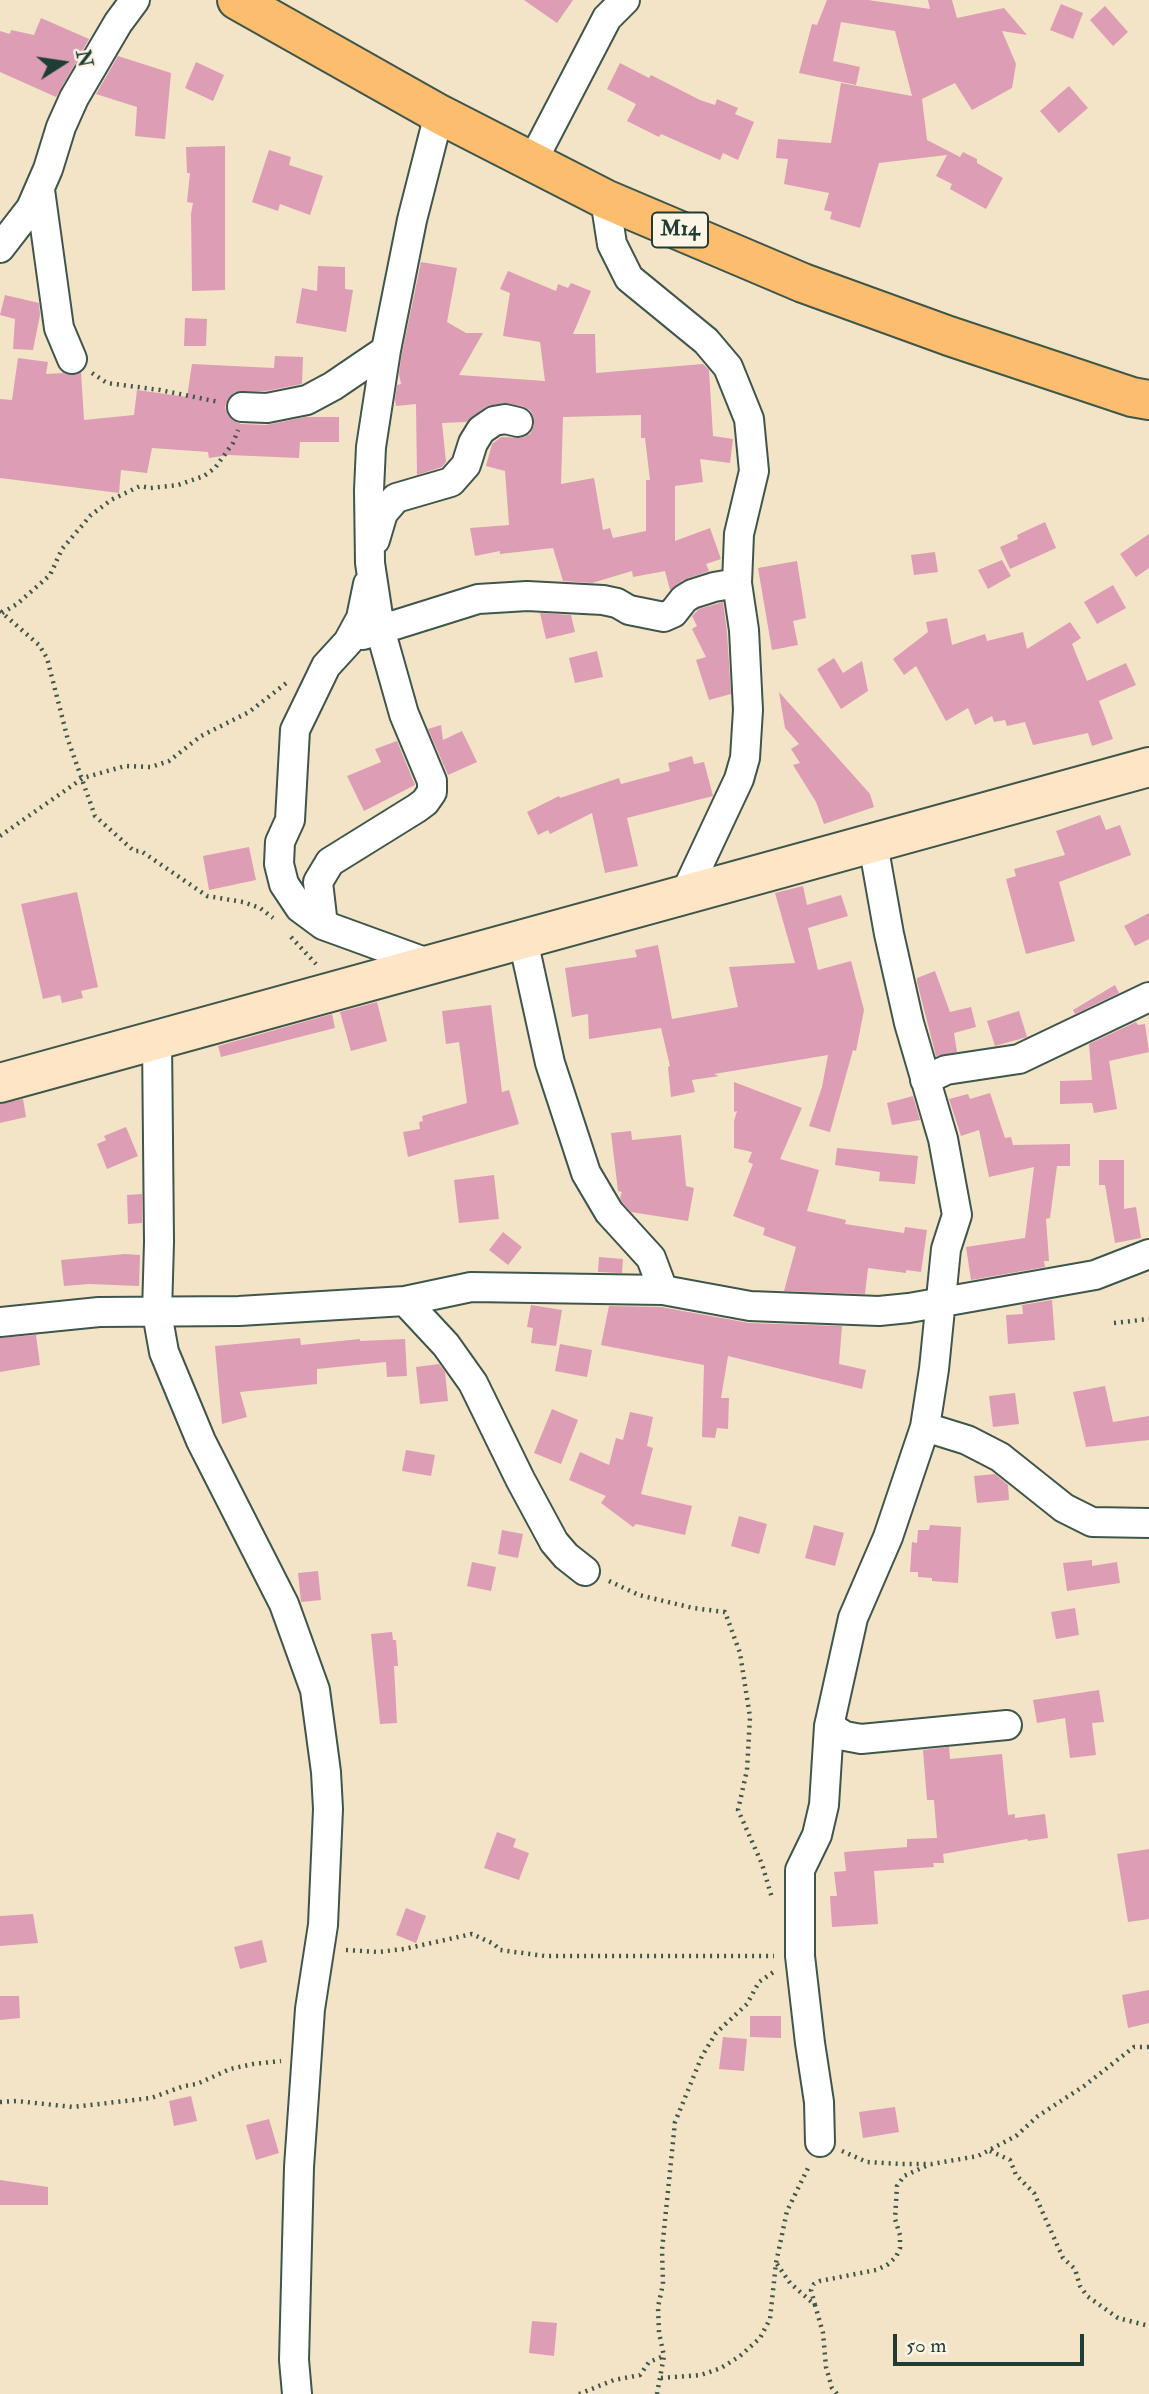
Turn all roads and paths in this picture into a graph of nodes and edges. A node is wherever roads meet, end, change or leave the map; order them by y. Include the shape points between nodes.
1 (135, 0) edge
2 (237, 0) edge
3 (625, 0) edge
4 (439, 114) junction
5 (532, 162) junction
6 (40, 190) junction
7 (605, 199) junction
8 (0, 248) edge
9 (386, 350) junction
10 (72, 359) joint
11 (1149, 400) edge
12 (242, 407) junction
13 (518, 422) dead end
14 (370, 563) junction
15 (737, 583) junction
16 (1, 613) edge
17 (380, 629) junction
18 (348, 642) junction
19 (326, 666) junction
20 (1149, 767) edge
21 (83, 778) junction
22 (0, 836) edge
23 (873, 844) junction
24 (684, 896) junction
25 (276, 920) dead end
26 (323, 925) junction
27 (289, 935) dead end
28 (523, 940) junction
29 (433, 965) junction
30 (336, 990) junction
31 (1149, 997) edge
32 (157, 1039) junction
33 (925, 1080) junction
34 (0, 1083) edge
35 (1149, 1254) edge
36 (663, 1290) junction
37 (405, 1301) junction
38 (941, 1302) junction
39 (157, 1313) junction
40 (1149, 1318) edge
41 (0, 1322) edge
42 (1114, 1323) dead end
43 (925, 1427) junction
44 (1149, 1523) edge
45 (585, 1571) joint
46 (1007, 1725) dead end
47 (829, 1726) junction
48 (776, 1910) dead end
49 (800, 1956) junction
50 (317, 1969) junction
51 (1149, 2047) edge
52 (307, 2059) junction
53 (0, 2102) edge
54 (820, 2143) junction
55 (989, 2150) junction
56 (932, 2164) junction
57 (776, 2263) junction
58 (816, 2305) junction
59 (1149, 2326) edge
60 (664, 2356) junction
61 (661, 2378) junction
62 (297, 2394) edge
63 (579, 2394) edge
64 (657, 2394) edge
65 (837, 2394) edge

1 - 6 street via 74,98
2 - 4 highway, M14
3 - 5 street via 607,18
4 - 5 highway, M14
4 - 9 street
5 - 7 highway, M14
6 - 8 street
6 - 10 street via 59,328
7 - 11 highway, M14 via 949,337
7 - 15 street via 612,244 629,278 706,341 728,367 749,419 754,471 739,534
9 - 12 street via 307,400 267,408
9 - 14 street via 371,447
10 - 12 path via 107,383
12 - 16 path via 233,443 215,468 189,482 141,486 111,500 91,515 62,549 50,575
13 - 14 street via 494,421 481,430 466,465 451,482 396,498 383,513
14 - 17 street
14 - 18 street via 361,618
15 - 17 street via 692,594 664,617 603,600 527,596 478,599
15 - 24 street via 748,710 745,758
16 - 21 path via 39,645 47,658
17 - 18 street
17 - 26 street via 432,792 417,808 330,862 318,883
18 - 19 street
19 - 21 path via 303,670 249,712 201,736 169,761 151,767 125,766
19 - 26 street via 295,730 290,820 280,842 279,864 300,908
20 - 23 street
21 - 22 path
21 - 25 path via 95,816 134,851 141,851 207,897 243,902
23 - 24 street
23 - 33 street via 889,934
24 - 28 street
26 - 29 street
27 - 30 path
28 - 29 street
28 - 36 street via 550,1063 586,1172 609,1212 651,1258
29 - 30 street
30 - 32 street
31 - 33 street via 1019,1059 946,1070
32 - 34 street
32 - 39 street
33 - 38 street via 943,1139 957,1215 946,1249
35 - 38 street via 1096,1275
36 - 37 street via 471,1287
36 - 38 street via 750,1306 815,1310 878,1311
37 - 39 street
37 - 45 street via 473,1383 554,1542
38 - 43 street
39 - 41 street via 99,1312
39 - 50 street via 164,1352 201,1441 284,1604 315,1690 328,1809
40 - 42 path
43 - 44 street via 967,1440 1000,1457 1064,1508 1092,1522
43 - 47 street via 888,1537 853,1618
45 - 48 path via 639,1595 725,1612 740,1653 750,1717 747,1770 738,1810
46 - 47 street via 861,1739
47 - 49 street via 824,1805 817,1835 800,1870
49 - 50 path via 545,1956 500,1950 472,1934 404,1949 331,1953
49 - 54 street via 820,2102
49 - 60 path via 759,1982 747,2004 716,2032 675,2122 658,2307
50 - 52 street
51 - 55 path via 1134,2046 1016,2136
52 - 53 path via 241,2066 151,2098 73,2107
52 - 62 street via 298,2194
54 - 56 path via 867,2162
54 - 57 path via 787,2211
55 - 56 path
55 - 59 path via 1010,2160 1016,2175 1034,2193 1063,2258 1075,2269 1087,2296 1118,2318
56 - 58 path via 904,2176 897,2186 895,2219 900,2248 896,2257 876,2270 814,2284 811,2290
57 - 58 path via 790,2283
57 - 61 path via 770,2319 760,2338 721,2368 701,2375
58 - 65 path via 826,2367
60 - 61 path
60 - 63 path via 649,2362 640,2375
61 - 64 path

